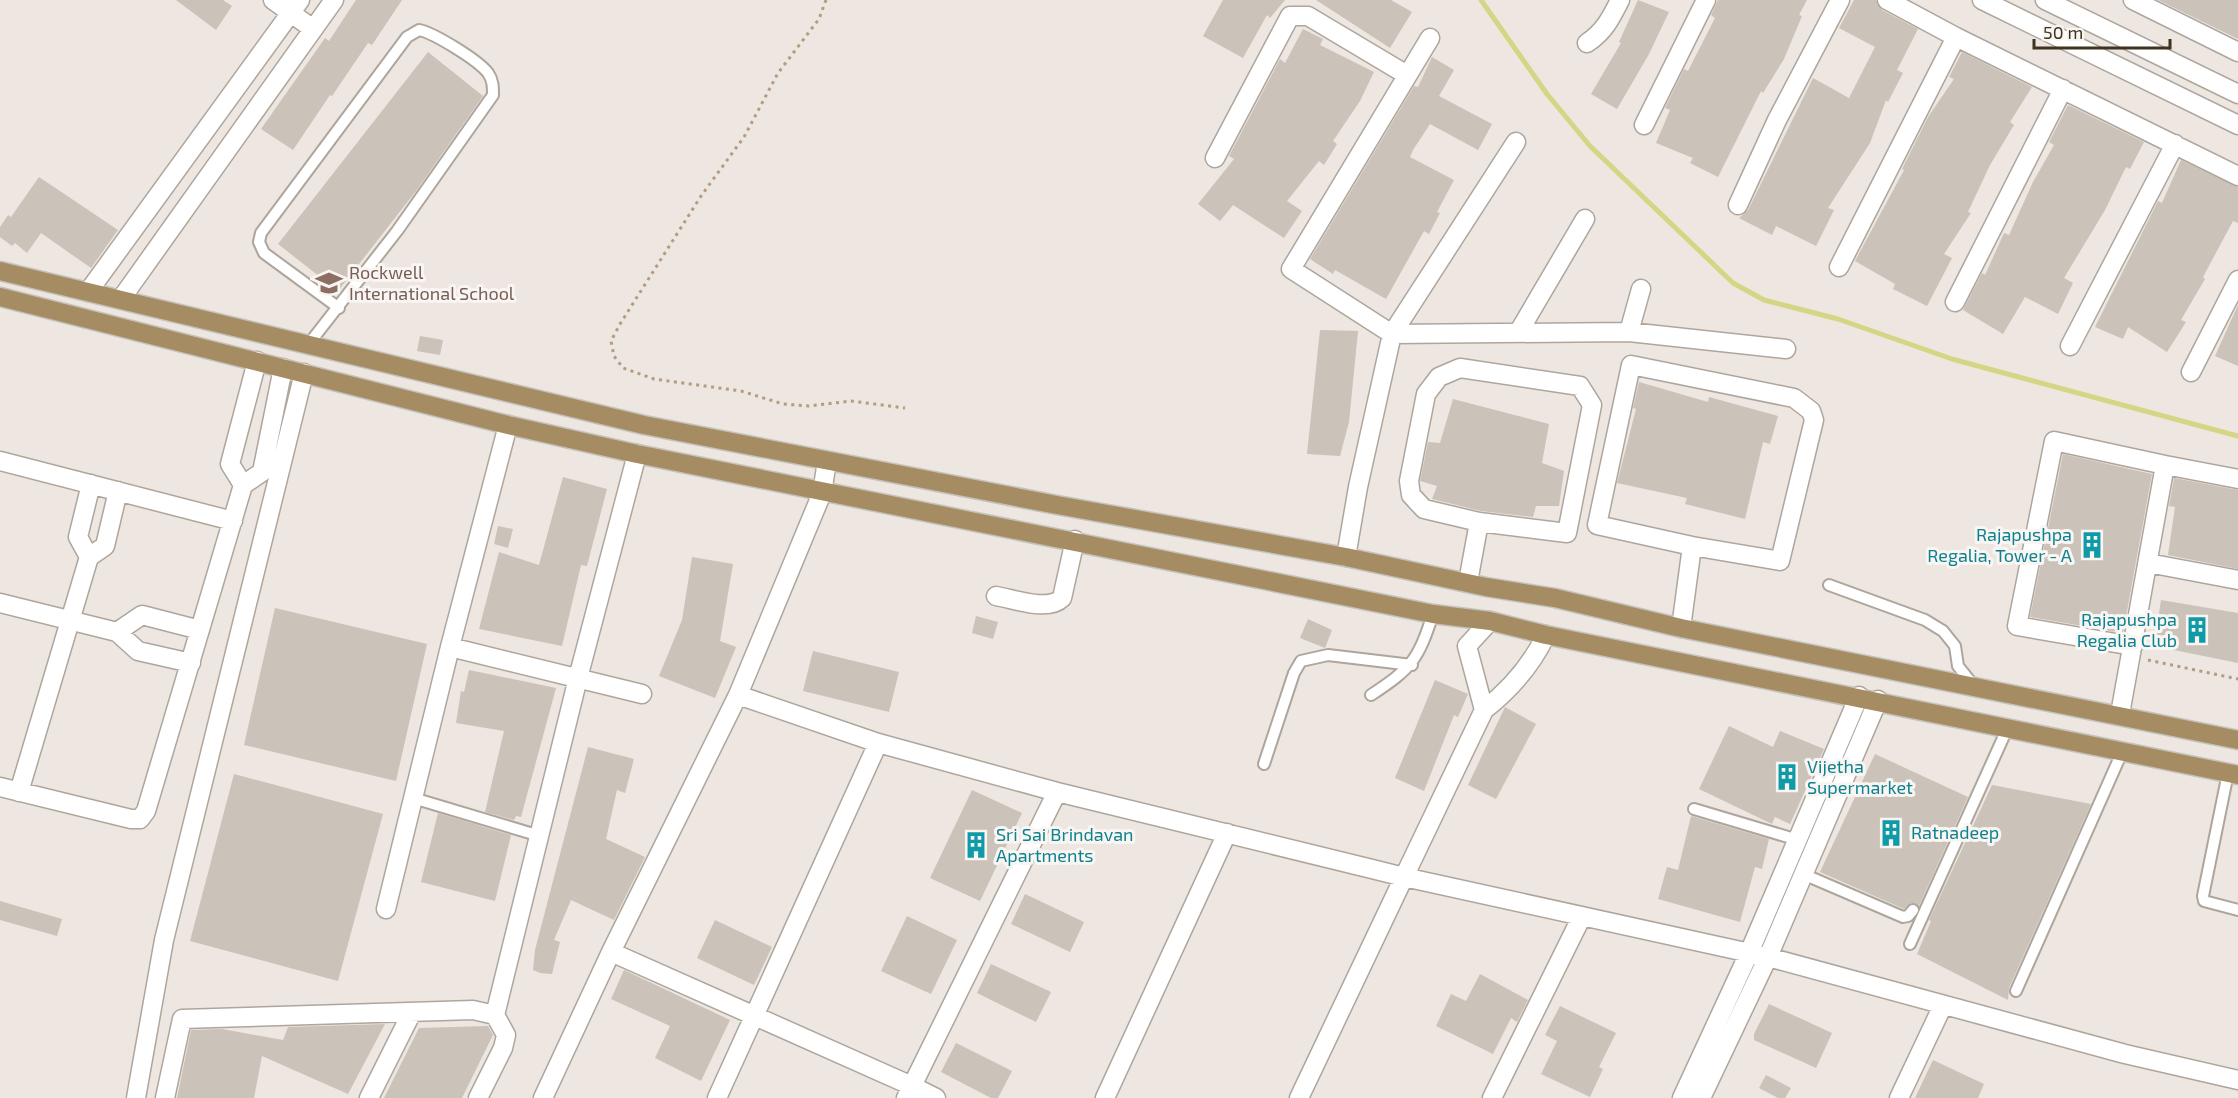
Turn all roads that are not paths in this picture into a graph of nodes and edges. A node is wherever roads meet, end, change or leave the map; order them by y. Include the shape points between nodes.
1 (273, 0) edge
2 (334, 0) edge
3 (1620, 0) edge
4 (1706, 0) edge
5 (1840, 0) edge
6 (1887, 0) edge
7 (1982, 0) edge
8 (2045, 0) edge
9 (2138, 1) edge
10 (296, 7) edge
11 (313, 29) junction
12 (1956, 37) junction
13 (1430, 38) dead end
14 (1587, 43) dead end
15 (2238, 52) edge
16 (1407, 75) junction
17 (2063, 88) junction
18 (2238, 94) edge
19 (1644, 124) dead end
20 (210, 125) junction
21 (2238, 125) edge
22 (232, 141) junction
23 (1516, 142) dead end
24 (2175, 144) junction
25 (1215, 158) dead end
26 (2238, 176) edge
27 (1738, 206) dead end
28 (1585, 219) dead end
29 (1839, 267) dead end
30 (0, 271) edge
31 (2238, 280) edge
32 (1641, 289) dead end
33 (88, 292) junction
34 (0, 297) edge
35 (121, 299) junction
36 (1955, 302) dead end
37 (339, 308) junction
38 (1629, 332) junction
39 (1518, 333) junction
40 (1392, 334) junction
41 (308, 345) junction
42 (2070, 346) dead end
43 (1786, 349) dead end
44 (257, 361) junction
45 (283, 368) junction
46 (2190, 372) dead end
47 (304, 373) junction
48 (508, 425) junction
49 (637, 454) junction
50 (0, 460) edge
51 (826, 461) junction
52 (2165, 465) junction
53 (2238, 479) edge
54 (92, 484) junction
55 (243, 485) junction
56 (117, 491) junction
57 (822, 493) junction
58 (1111, 515) junction
59 (233, 520) junction
60 (1479, 522) junction
61 (1076, 540) junction
62 (1105, 546) junction
63 (1692, 546) junction
64 (89, 557) junction
65 (1346, 557) junction
66 (2148, 563) junction
67 (2238, 580) edge
68 (1468, 582) junction
69 (1829, 585) dead end
70 (996, 596) dead end
71 (0, 603) edge
72 (1433, 614) junction
73 (69, 621) junction
74 (1490, 621) junction
75 (1681, 628) junction
76 (200, 630) junction
77 (117, 632) junction
78 (1546, 635) junction
79 (2133, 643) junction
80 (450, 647) junction
81 (191, 663) junction
82 (1412, 665) junction
83 (578, 678) junction
84 (1974, 686) junction
85 (642, 694) dead end
86 (738, 695) junction
87 (1371, 695) dead end
88 (1859, 696) junction
89 (1878, 700) junction
90 (1484, 710) junction
91 (2120, 714) junction
92 (2008, 727) junction
93 (2238, 740) edge
94 (878, 743) junction
95 (2123, 750) junction
96 (1834, 756) junction
97 (1851, 763) junction
98 (1264, 764) dead end
99 (2233, 774) edge
100 (0, 787) edge
101 (20, 792) junction
102 (1057, 792) junction
103 (413, 798) junction
104 (1694, 809) dead end
105 (1227, 833) junction
106 (540, 836) junction
107 (1798, 840) junction
108 (1803, 874) junction
109 (1404, 877) junction
110 (386, 909) dead end
111 (1913, 910) dead end
112 (2238, 910) edge
113 (1582, 916) junction
114 (1910, 944) dead end
115 (611, 952) junction
116 (1749, 953) junction
117 (1768, 957) junction
118 (2016, 991) dead end
119 (1943, 1005) junction
120 (412, 1012) junction
121 (495, 1015) junction
122 (753, 1016) junction
123 (2238, 1080) edge
124 (909, 1092) edge
125 (135, 1098) edge
126 (165, 1098) edge
127 (369, 1098) edge
128 (478, 1098) edge
129 (543, 1098) edge
130 (717, 1098) edge
131 (936, 1098) edge
132 (1105, 1098) edge
133 (1299, 1098) edge
134 (1492, 1098) edge
135 (1682, 1098) edge
136 (1701, 1098) edge
137 (1899, 1098) edge

1 - 10 street
2 - 11 street
3 - 14 street via 1607,25
4 - 19 street
5 - 27 street via 1777,120
6 - 12 street
7 - 21 street
8 - 18 street
9 - 15 street
10 - 11 street
10 - 20 street
11 - 22 street
12 - 17 street
12 - 29 street
13 - 16 street
16 - 25 street via 1308,16 1290,16
16 - 40 street via 1291,269
17 - 24 street
17 - 36 street
20 - 22 street
20 - 33 street
22 - 35 street
23 - 40 street
24 - 26 street
24 - 42 street
28 - 39 street
30 - 33 main road
31 - 46 street
32 - 38 street
33 - 35 main road
34 - 44 main road
35 - 41 main road
37 - 37 lane via 264,253 261,233 407,37 419,30 430,32 487,72 494,85 493,95
37 - 41 lane
38 - 39 street
38 - 43 street
39 - 40 street
40 - 65 street
41 - 51 main road via 644,425
44 - 45 main road
44 - 55 street via 230,464
45 - 47 main road
45 - 55 street via 262,472
47 - 48 main road
47 - 125 street via 164,940
48 - 49 main road
48 - 80 street
49 - 57 main road
49 - 83 street
50 - 54 street
51 - 57 street
51 - 58 main road
52 - 53 street
52 - 66 street
52 - 79 street via 2054,441 2017,626
54 - 56 street
54 - 64 street via 78,537
55 - 59 street
56 - 59 street
56 - 64 street via 105,546
57 - 61 main road
57 - 86 street
58 - 62 main road
58 - 65 main road
59 - 76 street
60 - 60 street via 1424,509 1411,495 1409,481 1426,394 1439,377 1460,368 1580,386 1592,405 1567,533
60 - 68 street
61 - 62 main road
61 - 70 street via 1062,598 1057,603 1047,605
62 - 72 main road
63 - 63 street via 1780,561 1814,420 1811,411 1794,398 1630,365 1597,525
63 - 75 street
64 - 73 street
65 - 68 main road
66 - 67 street
66 - 79 street
68 - 75 main road
69 - 84 lane via 1925,620 1943,631 1955,646 1958,666
71 - 73 street
72 - 74 main road
72 - 82 lane via 1422,649
73 - 77 street
73 - 101 street
74 - 78 main road
74 - 90 street via 1467,646
75 - 84 main road
76 - 77 street via 142,615
76 - 81 street
77 - 81 street via 138,651
78 - 88 main road
78 - 90 street via 1524,672
79 - 91 street
80 - 83 street
80 - 103 street
81 - 101 street via 150,802 140,819
82 - 87 lane
82 - 98 lane via 1328,655 1301,661
83 - 85 street
83 - 106 street
84 - 91 main road
86 - 94 street
86 - 115 street
88 - 89 main road
88 - 96 street
89 - 92 main road
89 - 97 street
90 - 109 street
91 - 93 main road
92 - 95 main road
92 - 114 lane
94 - 102 street
94 - 122 street
95 - 99 main road
95 - 118 lane
96 - 97 street
96 - 107 street
97 - 108 street
99 - 112 lane via 2203,896 2204,901
100 - 101 street
102 - 105 street
102 - 124 street
103 - 106 lane
103 - 110 street
104 - 107 lane
105 - 109 street
105 - 132 street
106 - 121 street
107 - 116 street
108 - 111 lane via 1901,916 1908,916
108 - 117 street
109 - 113 street
109 - 133 street
113 - 116 street
113 - 134 street
115 - 122 street
115 - 129 street
116 - 117 street
116 - 135 street
117 - 119 street
117 - 136 street
119 - 123 street
119 - 137 street
120 - 121 street via 473,1010
120 - 126 street via 182,1019
120 - 127 street
121 - 128 street via 506,1035
122 - 124 street
122 - 130 street
124 - 131 street

